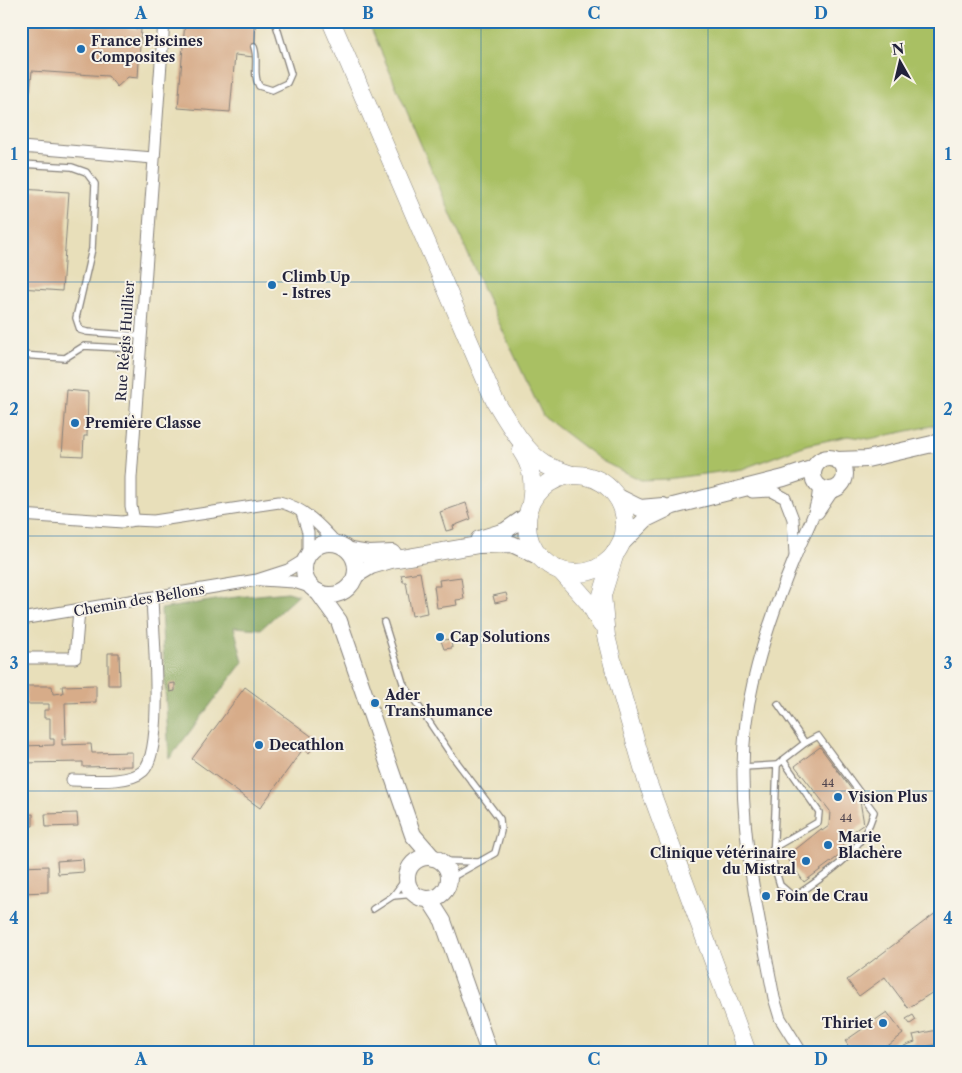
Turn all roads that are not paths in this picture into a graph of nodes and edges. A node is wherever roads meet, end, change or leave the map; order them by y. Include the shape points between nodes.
1 (164, 21) edge
2 (275, 21) edge
3 (331, 21) edge
4 (254, 47) dead end
5 (21, 147) edge
6 (153, 158) junction
7 (21, 164) edge
8 (141, 336) junction
9 (140, 349) junction
10 (21, 356) edge
11 (510, 425) junction
12 (941, 442) edge
13 (841, 467) junction
14 (572, 475) junction
15 (821, 482) junction
16 (723, 494) junction
17 (618, 497) junction
18 (673, 506) junction
19 (529, 510) junction
20 (302, 513) junction
21 (21, 515) edge
22 (134, 520) junction
23 (343, 547) junction
24 (618, 549) junction
25 (796, 555) junction
26 (307, 557) junction
27 (540, 557) junction
28 (560, 570) junction
29 (356, 575) junction
30 (257, 580) junction
31 (316, 590) junction
32 (345, 591) junction
33 (152, 598) junction
34 (79, 610) junction
35 (21, 619) edge
36 (339, 621) junction
37 (384, 622) dead end
38 (606, 636) junction
39 (21, 658) edge
40 (778, 704) dead end
41 (805, 743) junction
42 (783, 760) junction
43 (777, 765) junction
44 (743, 767) junction
45 (72, 780) dead end
46 (413, 834) junction
47 (773, 848) junction
48 (436, 860) junction
49 (477, 862) junction
50 (773, 862) junction
51 (751, 867) junction
52 (409, 872) junction
53 (434, 891) junction
54 (393, 896) junction
55 (373, 909) dead end
56 (489, 1052) edge
57 (747, 1052) edge
58 (801, 1052) edge

1 - 6 street, Rue Régis Huillier
2 - 4 lane via 291,74 287,83 272,90 259,86
3 - 11 main road via 461,325 491,392
5 - 6 street
6 - 8 street, Rue Régis Huillier
7 - 8 lane via 72,168 86,172 95,184 92,249 76,318 80,330 87,332
8 - 9 street, Rue Régis Huillier
9 - 10 lane via 84,346 65,358
9 - 22 street, Rue Régis Huillier via 131,506
11 - 14 main road via 539,460
11 - 19 main road via 532,469
12 - 13 street
13 - 15 street via 842,483
13 - 15 street via 826,458 817,463
14 - 17 main road via 598,480
14 - 19 main road via 547,484 537,494
15 - 16 street via 784,478
15 - 25 street via 814,518
16 - 18 street
16 - 25 street via 772,491 785,498 793,519
17 - 18 street via 640,508
17 - 24 main road via 625,526
18 - 24 street via 646,519
19 - 23 street via 505,531 478,539 402,553 369,554
19 - 27 main road via 528,536
20 - 22 street via 289,504 271,501 154,521
20 - 23 street
20 - 26 street via 308,532
21 - 22 street
23 - 26 street via 320,545
23 - 29 street via 356,566
24 - 28 main road via 596,568 578,572
24 - 38 main road via 602,589
25 - 44 street via 768,630 753,683 746,718
26 - 30 street, Chemin des Bellons via 288,570
26 - 31 street via 305,577
27 - 28 main road
27 - 29 street via 512,544 483,545 391,560
28 - 38 main road via 594,609
29 - 32 street
30 - 31 street, Chemin des Bellons via 294,582
30 - 33 street, Chemin des Bellons
31 - 32 street via 332,595
31 - 36 street
32 - 36 street
33 - 34 street, Chemin des Bellons
33 - 45 street via 156,714 153,751 143,771 130,778
34 - 35 street, Chemin des Bellons
34 - 39 street via 75,658
36 - 46 street
37 - 49 lane via 403,683 450,754 500,819 501,831 495,853
38 - 57 main road via 647,781
40 - 41 lane
41 - 42 lane
41 - 50 lane via 818,736 874,812 870,825 846,861 794,897 780,885
42 - 43 lane
42 - 47 lane via 819,812 818,822
43 - 44 lane
43 - 47 lane
44 - 51 street
46 - 48 street
46 - 52 street
47 - 50 lane
48 - 49 lane
48 - 52 street via 420,859
48 - 53 street via 445,866
49 - 53 lane
50 - 51 lane
51 - 58 street via 774,998 780,1018
52 - 53 street via 410,889
52 - 54 lane
53 - 54 lane
53 - 56 street
54 - 55 lane

